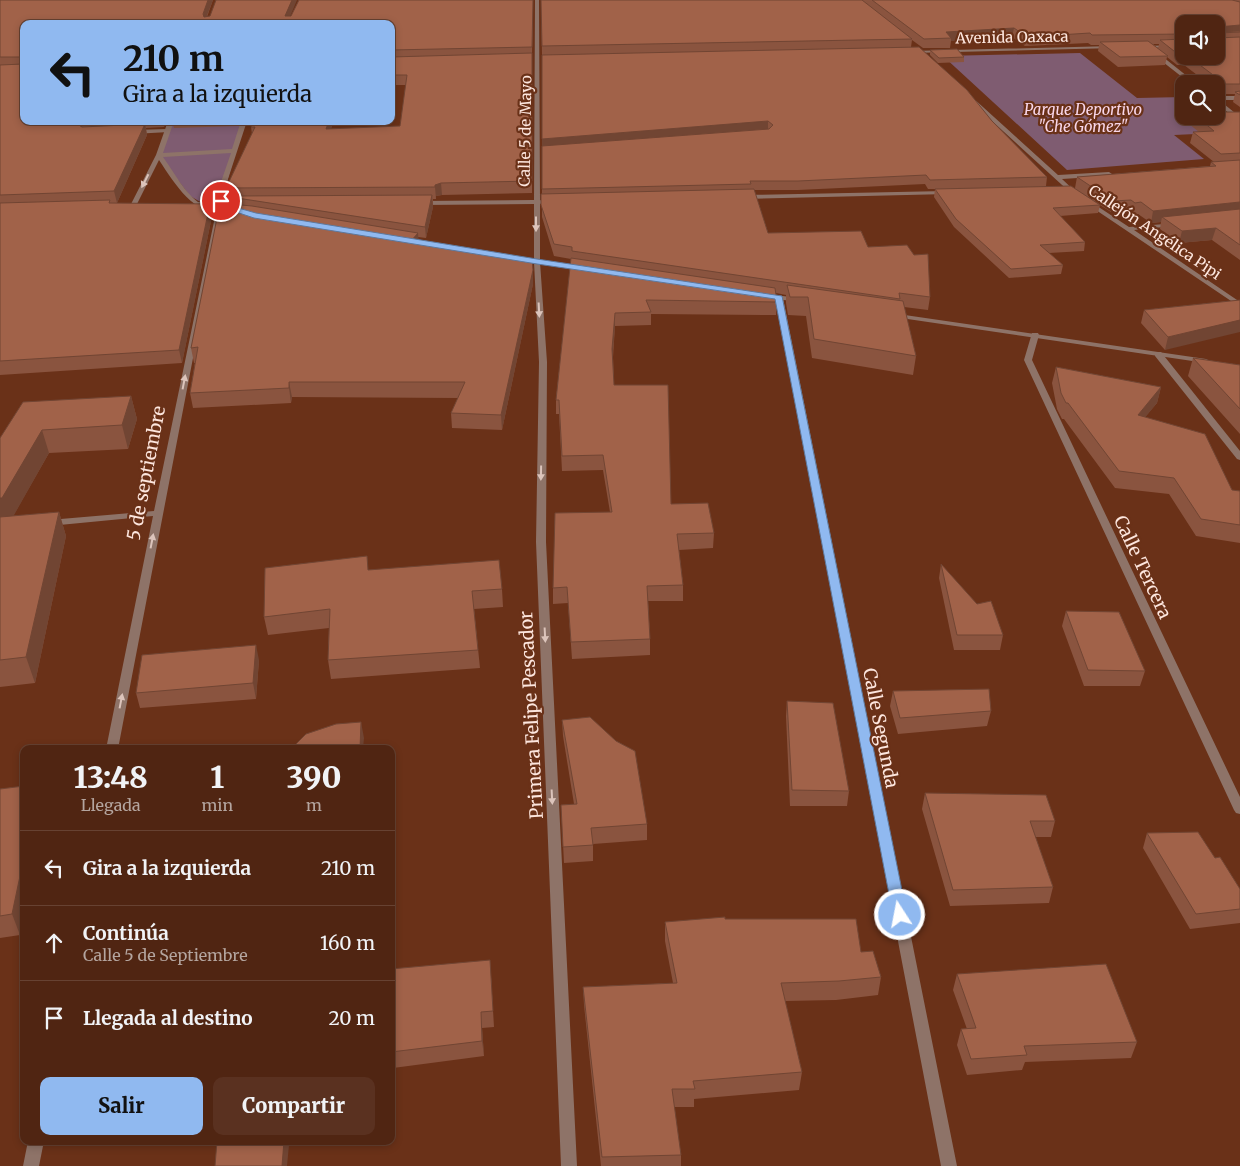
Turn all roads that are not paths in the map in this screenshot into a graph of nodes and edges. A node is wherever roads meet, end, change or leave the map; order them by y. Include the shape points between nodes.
1 (537, 0) edge
2 (1175, 42) edge
3 (913, 46) edge
4 (1147, 46) junction
5 (1175, 46) edge
6 (1117, 47) edge
7 (1137, 47) edge
8 (901, 52) edge
9 (921, 52) junction
10 (528, 59) edge
11 (538, 59) junction
12 (548, 59) edge
13 (928, 59) edge
14 (1184, 75) edge
15 (964, 92) edge
16 (1240, 98) edge
17 (1225, 99) edge
18 (1225, 107) edge
19 (1240, 120) edge
20 (169, 125) edge
21 (243, 125) edge
22 (167, 131) junction
23 (130, 132) edge
24 (235, 150) junction
25 (536, 152) junction
26 (546, 152) edge
27 (159, 154) junction
28 (1114, 174) edge
29 (1056, 177) junction
30 (1071, 190) junction
31 (1061, 191) edge
32 (952, 193) edge
33 (1078, 196) edge
34 (734, 198) edge
35 (1086, 201) edge
36 (536, 202) junction
37 (546, 202) edge
38 (418, 203) edge
39 (198, 204) junction
40 (189, 205) edge
41 (141, 207) edge
42 (122, 208) edge
43 (132, 208) junction
44 (219, 208) junction
45 (239, 210) edge
46 (1183, 223) edge
47 (1126, 229) junction
48 (400, 239) edge
49 (468, 250) edge
50 (507, 257) edge
51 (537, 262) junction
52 (595, 270) edge
53 (750, 293) edge
54 (779, 298) junction
55 (808, 302) edge
56 (1240, 305) edge
57 (887, 314) edge
58 (1035, 335) junction
59 (1158, 354) junction
60 (1213, 362) edge
61 (1240, 457) edge
62 (158, 512) junction
63 (40, 524) edge
64 (113, 745) edge
65 (1240, 810) edge
66 (35, 1145) edge
67 (32, 1166) edge
68 (569, 1166) edge
69 (949, 1166) edge

1 - 11 street, Calle 5 de Mayo
2 - 4 street
3 - 9 street
4 - 5 street
4 - 7 street
4 - 14 street
6 - 9 street, Avenida Oaxaca
8 - 9 street, Avenida Oaxaca
9 - 13 street
10 - 11 street
11 - 12 street
11 - 25 street, Calle 5 de Mayo
15 - 29 street, Callejón Angélica Pipi
16 - 17 street
18 - 19 street
20 - 22 street
21 - 24 street, 5 de septiembre
22 - 23 street
22 - 27 street
24 - 27 street
24 - 44 street, 5 de septiembre via 224,179
25 - 26 street
25 - 36 street, Calle 5 de Mayo
27 - 39 street
27 -> 43 street
28 - 29 street
29 - 30 street, Callejón Angélica Pipi
30 - 31 street
30 - 33 street, Callejón Angélica Pipi
32 - 34 street
35 - 47 street, Callejón Angélica Pipi
36 - 37 street
36 - 38 street
36 -> 51 street, Calle 5 de Mayo
39 - 40 street
39 - 44 street
41 - 43 street
42 - 43 street
44 - 45 street
62 -> 44 street, 5 de septiembre
46 - 47 street
47 - 56 street, Callejón Angélica Pipi
48 - 49 street
50 - 51 street
51 - 52 street
51 -> 68 street, Primera Felipe Pescador via 543,362 540,542
53 - 54 street
54 - 55 street
54 - 69 street, Calle Segunda
57 - 58 street
58 - 59 street
58 - 65 street, Calle Tercera via 1028,360
59 - 60 street
59 - 61 street
62 - 63 street
64 -> 62 street, 5 de septiembre
66 - 67 street

